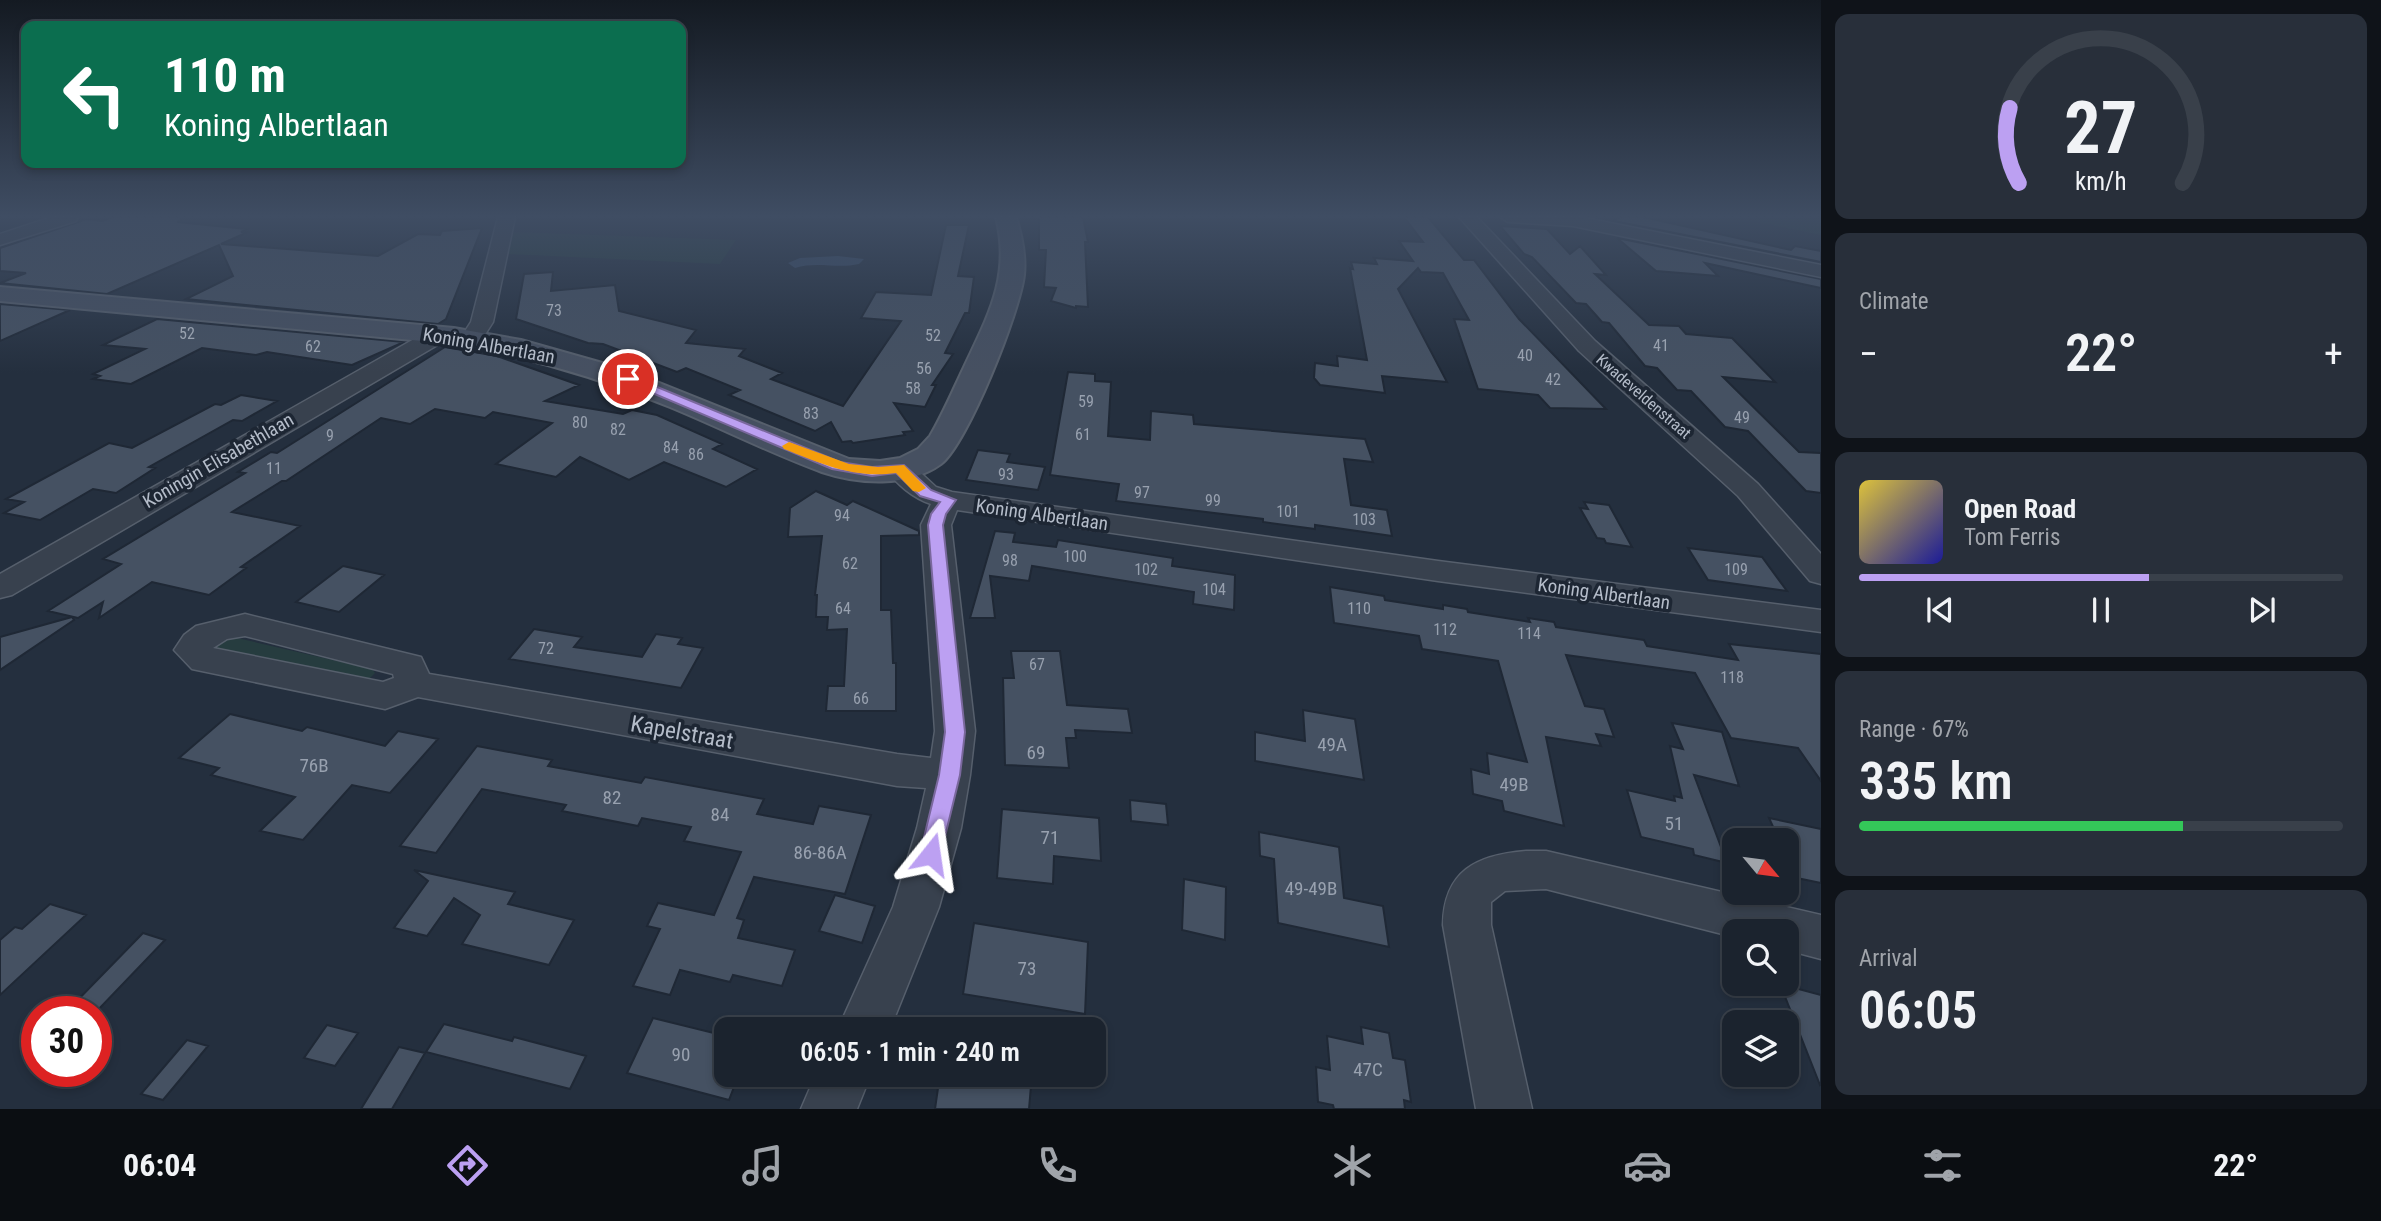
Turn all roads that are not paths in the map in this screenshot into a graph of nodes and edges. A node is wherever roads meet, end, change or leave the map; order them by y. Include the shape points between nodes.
1 (495, 269) edge
2 (1013, 269) edge
3 (1514, 269) edge
4 (0, 294) edge
5 (438, 335) junction
6 (471, 339) junction
7 (899, 468) junction
8 (949, 500) junction
9 (1821, 574) edge
10 (0, 588) edge
11 (1821, 621) edge
12 (415, 684) junction
13 (949, 775) junction
14 (1821, 937) edge
15 (869, 1017) edge
16 (838, 1087) edge
17 (829, 1109) edge
18 (1504, 1109) edge

1 - 6 street via 482,322
2 - 7 main road via 995,331 941,444 923,460
3 - 9 street, Kwadeveldenstraat via 1578,338 1748,490
4 - 5 main road, Koning Albertlaan
5 - 6 main road, Koning Albertlaan
5 - 10 street, Koningin Elisabethlaan
6 - 7 main road, Koning Albertlaan via 608,371 837,466 872,471
7 - 8 street, Koning Albertlaan via 926,493
8 - 11 street, Koning Albertlaan
8 - 13 street via 936,525 955,732
12 - 12 street, Kapelstraat via 385,696 205,660 192,650 200,638 224,627 245,625 408,666
12 - 13 street, Kapelstraat via 897,770
13 - 15 street via 916,907
14 - 18 street via 1546,870 1517,869 1478,884 1468,898 1467,925
16 - 17 street

